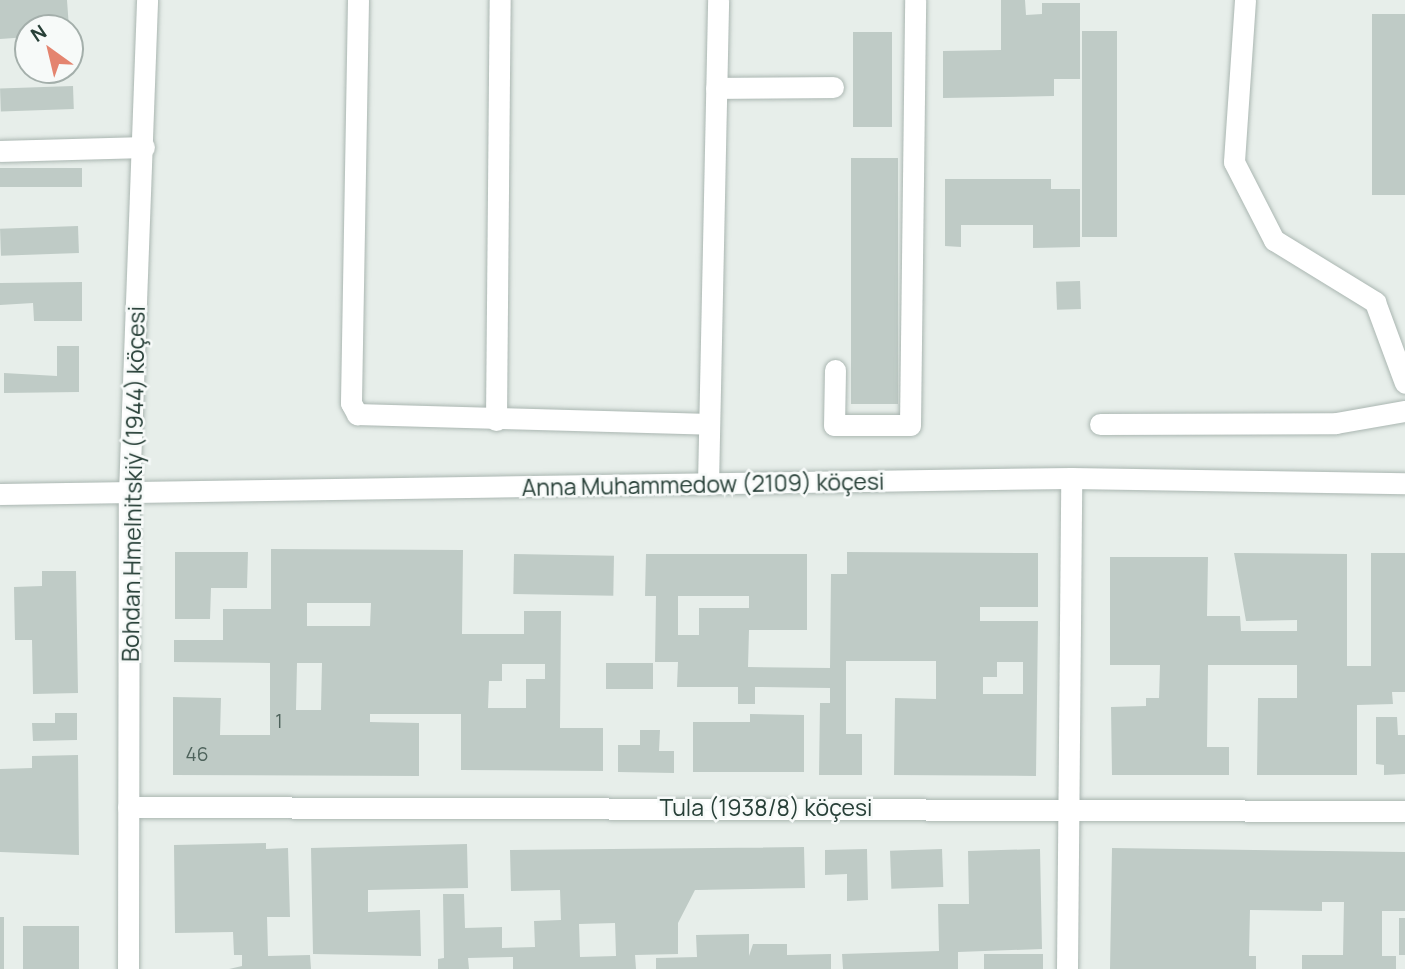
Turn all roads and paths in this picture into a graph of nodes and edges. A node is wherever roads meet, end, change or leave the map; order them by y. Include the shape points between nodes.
1 (147, 0) edge
2 (358, 0) edge
3 (500, 0) edge
4 (718, 0) edge
5 (915, 0) edge
6 (1245, 0) edge
7 (833, 87) dead end
8 (716, 88) junction
9 (144, 148) junction
10 (0, 151) edge
11 (835, 370) dead end
12 (1405, 383) edge
13 (1405, 411) edge
14 (496, 420) junction
15 (709, 424) junction
16 (1100, 424) dead end
17 (1071, 478) junction
18 (1405, 483) edge
19 (708, 484) junction
20 (129, 493) junction
21 (0, 494) edge
22 (128, 807) junction
23 (1069, 808) junction
24 (1405, 811) edge
25 (128, 969) edge
26 (1067, 969) edge

1 - 9 street, Bohdan Hmelnitskiý (1944) köçesi
2 - 14 street via 351,403 364,418
3 - 14 street
4 - 8 street
5 - 11 street via 910,425 834,425
6 - 12 street via 1234,162 1274,240 1375,302
7 - 8 street
8 - 15 street
9 - 10 street
9 - 20 street, Bohdan Hmelnitskiý (1944) köçesi
13 - 16 street via 1336,423
14 - 15 street
15 - 19 street
17 - 18 street, Anna Muhammedow (2109) köçesi
17 - 19 street, Anna Muhammedow (2109) köçesi
17 - 23 street
19 - 20 street, Anna Muhammedow (2109) köçesi
20 - 21 street, Anna Muhammedow (2109) köçesi
20 - 22 street, Bohdan Hmelnitskiý (1944) köçesi
22 - 23 street, Tula (1938/8) köçesi
22 - 25 street, Bohdan Hmelnitskiý (1944) köçesi
23 - 24 street, Tula (1938/8) köçesi
23 - 26 street

